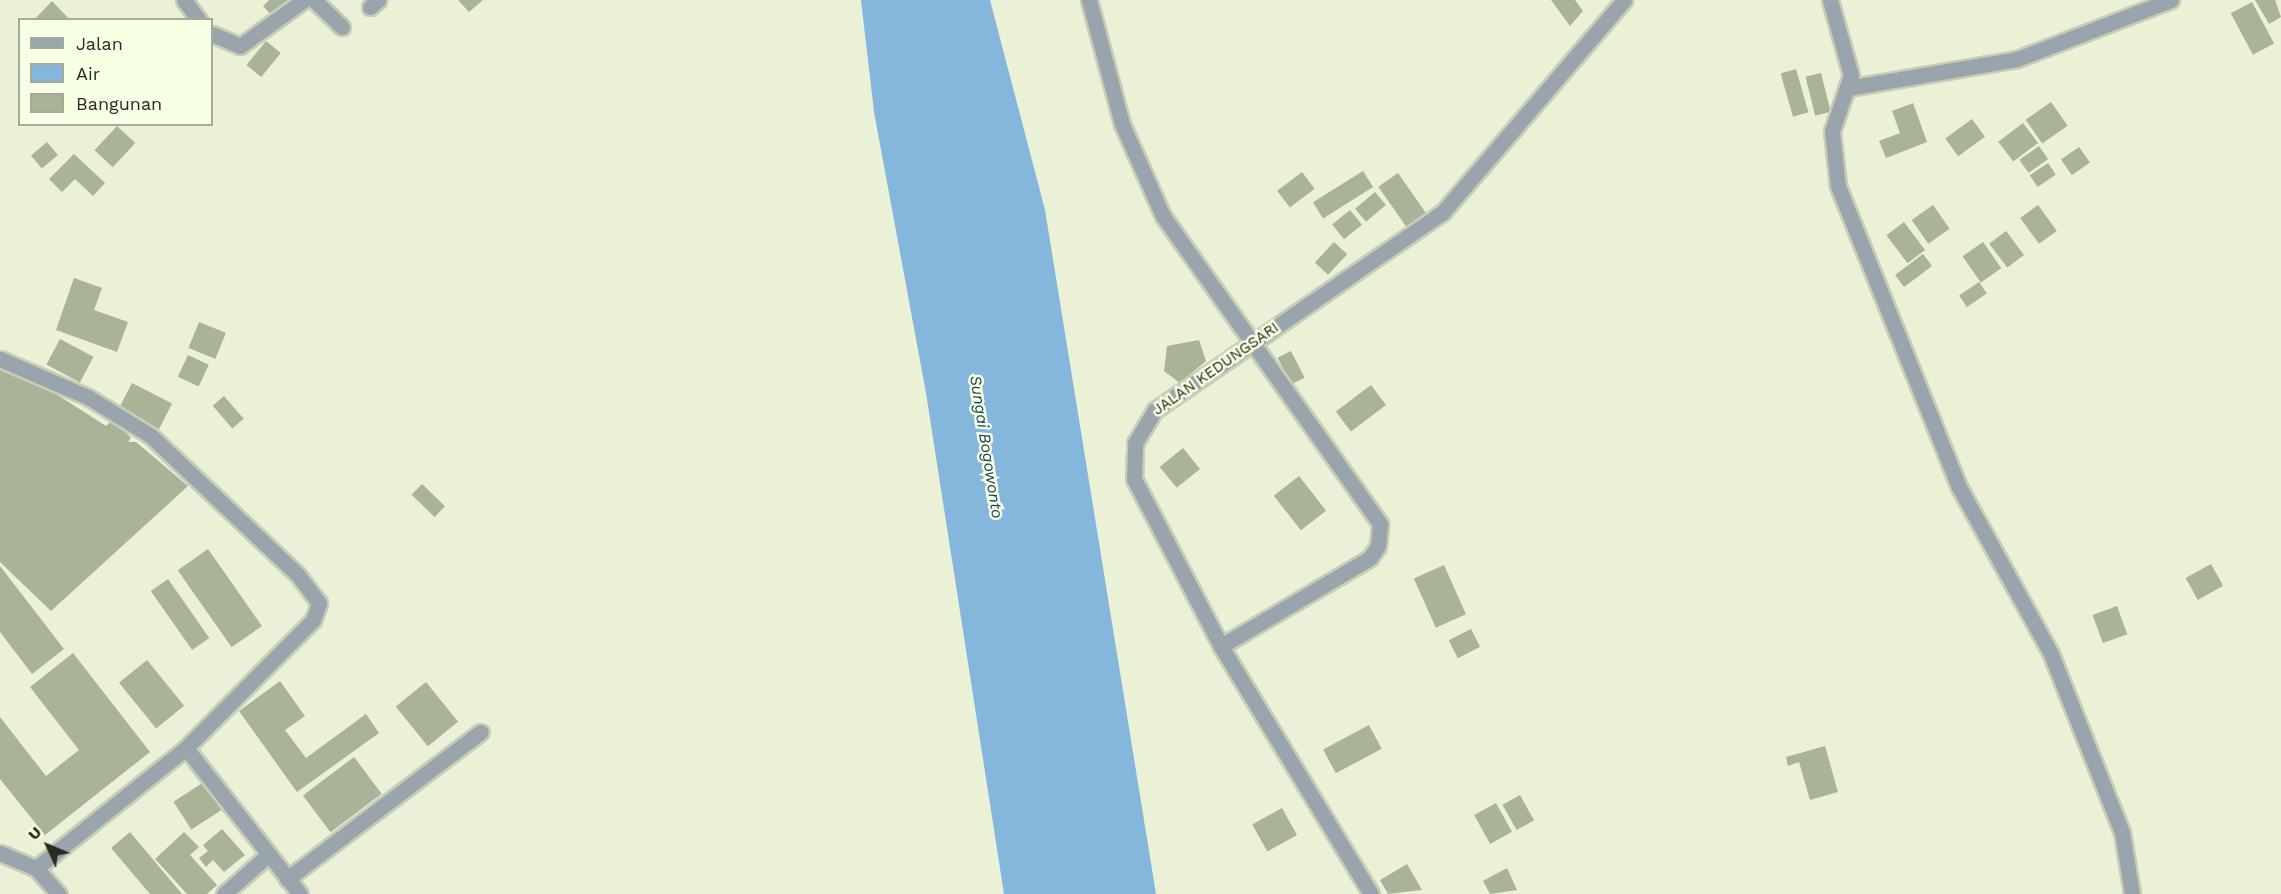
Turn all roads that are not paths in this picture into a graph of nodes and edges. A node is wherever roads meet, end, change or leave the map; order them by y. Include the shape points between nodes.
1 (184, 0) edge
2 (304, 0) edge
3 (314, 0) edge
4 (1089, 0) edge
5 (1624, 0) edge
6 (1830, 0) edge
7 (2171, 0) edge
8 (198, 18) edge
9 (342, 27) dead end
10 (213, 34) edge
11 (1848, 88) junction
12 (1252, 343) junction
13 (0, 359) edge
14 (1221, 646) junction
15 (482, 732) dead end
16 (186, 748) junction
17 (0, 853) edge
18 (268, 855) junction
19 (36, 868) junction
20 (287, 879) junction
21 (59, 894) edge
22 (224, 894) edge
23 (300, 894) edge
24 (1371, 894) edge
25 (2132, 894) edge

1 - 8 street
2 - 10 street via 240,46
3 - 9 street
4 - 12 street via 1122,124 1163,216
5 - 12 street, JALAN KEDUNGSARI via 1443,212
6 - 11 street via 1851,75
7 - 11 street via 2017,59
11 - 25 street via 1832,131 1838,186 1959,487 2051,654 2122,832
12 - 14 street, JALAN KEDUNGSARI via 1155,410 1139,429 1134,450 1134,479
12 - 14 street via 1359,489 1380,531 1370,558
13 - 16 street via 88,397 151,436 316,595 313,620
14 - 24 street, JALAN KEDUNGSARI
15 - 20 street
16 - 18 street
16 - 19 street
17 - 19 street
18 - 20 street
18 - 22 street
19 - 21 street
20 - 23 street

